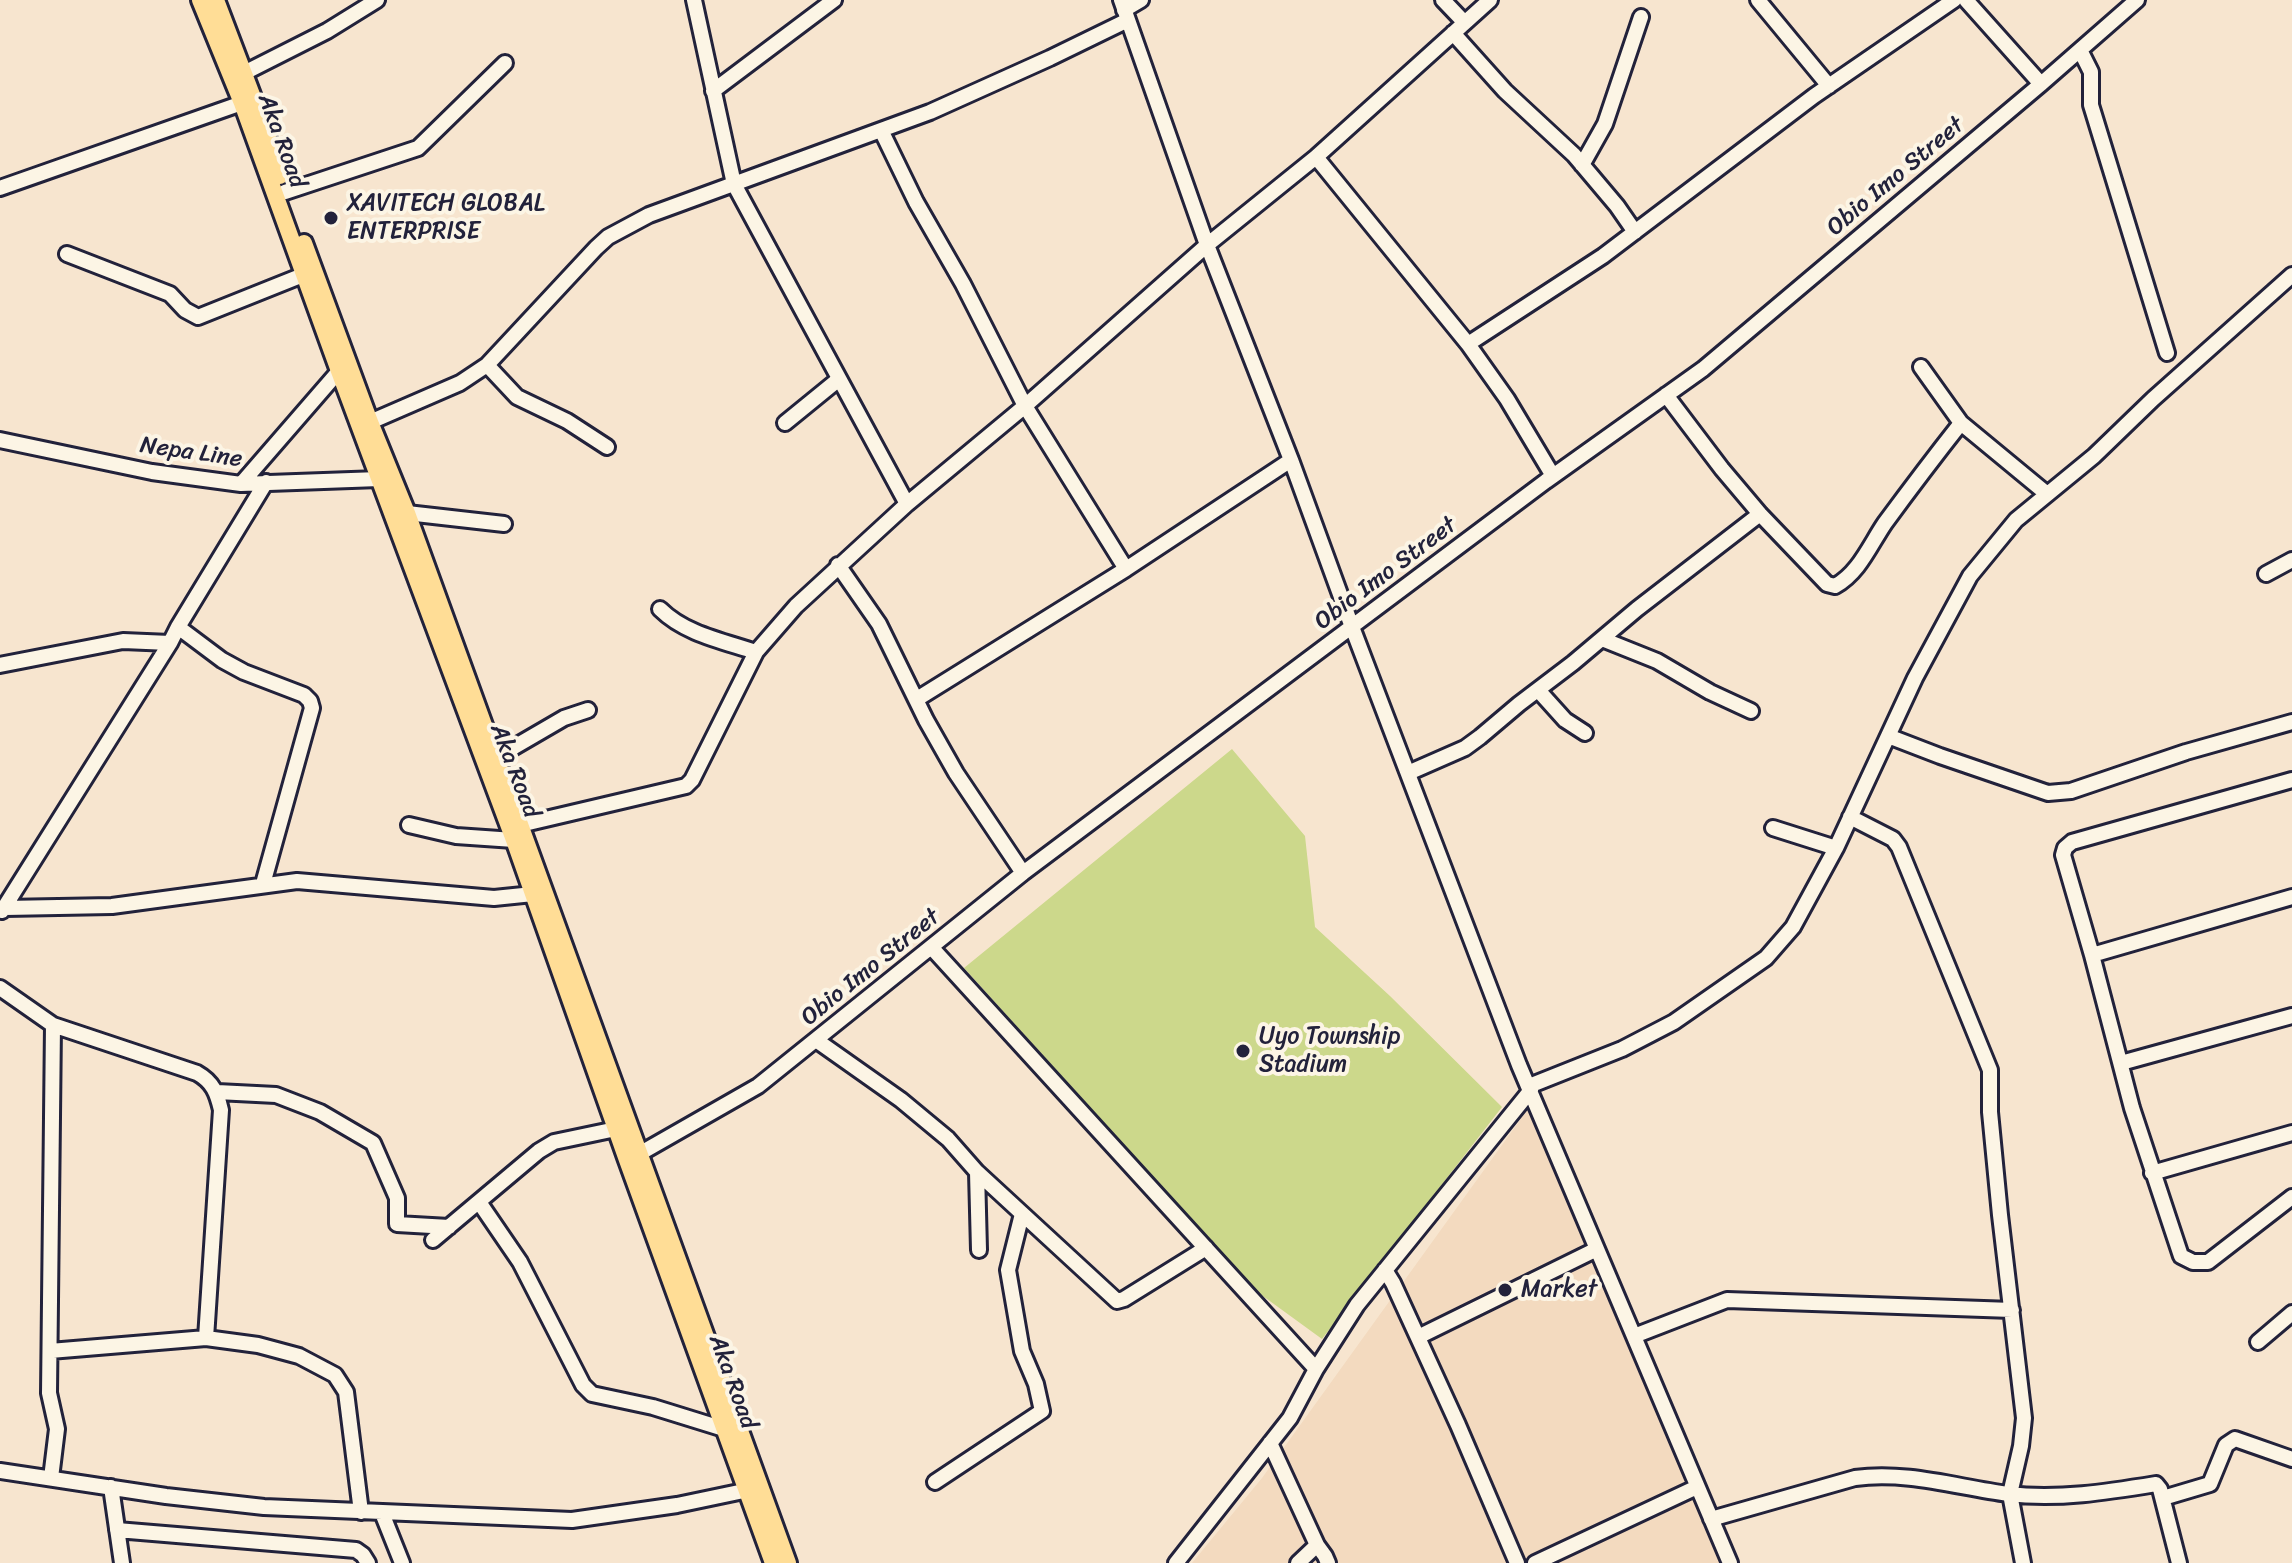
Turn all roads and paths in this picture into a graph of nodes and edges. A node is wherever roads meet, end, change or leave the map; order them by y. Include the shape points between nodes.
1 (200, 0) edge
2 (216, 0) edge
3 (377, 0) edge
4 (694, 0) edge
5 (834, 0) edge
6 (1141, 0) edge
7 (1443, 0) edge
8 (1490, 0) edge
9 (1758, 0) edge
10 (1954, 0) edge
11 (1966, 0) edge
12 (2137, 0) edge
13 (1124, 10) edge
14 (1641, 17) dead end
15 (1459, 28) junction
16 (2080, 50) junction
17 (505, 63) dead end
18 (244, 73) junction
19 (2041, 84) junction
20 (1829, 86) junction
21 (713, 91) junction
22 (242, 103) junction
23 (881, 130) junction
24 (1316, 157) junction
25 (1582, 165) junction
26 (734, 184) junction
27 (0, 188) edge
28 (285, 192) junction
29 (1635, 232) junction
30 (1207, 245) junction
31 (67, 254) dead end
32 (303, 275) junction
33 (2292, 275) edge
34 (1468, 344) junction
35 (2167, 353) dead end
36 (487, 365) junction
37 (1921, 367) dead end
38 (339, 371) junction
39 (839, 379) junction
40 (1666, 395) junction
41 (1025, 406) junction
42 (370, 422) junction
43 (785, 423) dead end
44 (1961, 423) junction
45 (0, 440) edge
46 (607, 447) dead end
47 (1291, 460) junction
48 (1553, 476) junction
49 (379, 479) junction
50 (266, 482) junction
51 (241, 484) junction
52 (2047, 494) junction
53 (907, 504) junction
54 (407, 513) junction
55 (1760, 514) junction
56 (504, 524) dead end
57 (2292, 560) edge
58 (838, 565) junction
59 (1126, 569) junction
60 (2266, 574) dead end
61 (660, 609) dead end
62 (178, 627) junction
63 (1352, 627) junction
64 (1602, 639) junction
65 (170, 643) junction
66 (756, 652) junction
67 (0, 665) edge
68 (1538, 690) junction
69 (917, 699) junction
70 (588, 710) dead end
71 (1751, 711) dead end
72 (2292, 722) edge
73 (1585, 733) dead end
74 (1888, 736) junction
75 (497, 757) junction
76 (1408, 773) junction
77 (2292, 780) edge
78 (1850, 817) junction
79 (409, 825) dead end
80 (1773, 828) dead end
81 (517, 832) junction
82 (1836, 848) junction
83 (1023, 873) junction
84 (263, 884) junction
85 (533, 894) junction
86 (2292, 897) edge
87 (2, 911) edge
88 (932, 948) junction
89 (2092, 955) junction
90 (0, 988) edge
91 (2292, 1016) edge
92 (53, 1025) junction
93 (816, 1040) junction
94 (2121, 1063) junction
95 (1529, 1086) junction
96 (217, 1092) junction
97 (616, 1129) junction
98 (2292, 1133) edge
99 (639, 1154) junction
100 (977, 1172) junction
101 (2152, 1173) junction
102 (2292, 1197) edge
103 (479, 1202) junction
104 (1022, 1214) junction
105 (449, 1227) junction
106 (433, 1240) dead end
107 (1206, 1248) junction
108 (1597, 1249) junction
109 (979, 1250) dead end
110 (1385, 1270) junction
111 (2012, 1310) junction
112 (2292, 1313) edge
113 (1634, 1336) junction
114 (1418, 1337) junction
115 (206, 1338) junction
116 (2258, 1342) dead end
117 (50, 1351) junction
118 (1316, 1369) junction
119 (724, 1429) junction
120 (1270, 1443) junction
121 (2292, 1459) edge
122 (0, 1471) edge
123 (51, 1478) junction
124 (935, 1482) dead end
125 (111, 1487) junction
126 (1697, 1487) junction
127 (753, 1489) junction
128 (2010, 1494) junction
129 (2163, 1498) junction
130 (361, 1512) junction
131 (382, 1513) junction
132 (1711, 1519) junction
133 (117, 1530) junction
134 (1317, 1545) junction
135 (122, 1563) edge
136 (368, 1563) edge
137 (402, 1563) edge
138 (773, 1563) edge
139 (788, 1563) edge
140 (1176, 1563) edge
141 (1298, 1563) edge
142 (1328, 1563) edge
143 (1517, 1563) edge
144 (1535, 1563) edge
145 (1730, 1563) edge
146 (2023, 1563) edge
147 (2179, 1563) edge

1 - 22 main road, Aka Road
2 - 18 main road, Aka Road
3 - 18 street
4 - 21 street
5 - 21 street
6 - 13 street
7 - 15 street
8 - 15 street
9 - 20 street
10 - 20 street
11 - 19 street
12 - 16 street, Obio Imo Street
13 - 23 street via 1050,58
13 - 30 street
14 - 25 street via 1605,124
15 - 24 street
15 - 25 street via 1505,91
16 - 19 street, Obio Imo Street
16 - 35 street via 2090,67 2091,105
17 - 28 street via 418,148
18 - 28 main road, Aka Road
19 - 40 street, Obio Imo Street
20 - 29 street
21 - 26 street
22 - 27 street
22 - 32 main road, Aka Road
23 - 26 street
23 - 41 street
24 - 30 street
24 - 34 street
25 - 29 street
26 - 36 street via 649,215 608,237
26 - 39 street
28 - 42 main road, Aka Road
29 - 34 street
30 - 41 street
30 - 47 street
31 - 32 street via 170,294 198,317
32 - 38 main road, Aka Road
33 - 52 street
34 - 48 street
36 - 42 street via 460,383
36 - 46 street via 511,393
37 - 44 street
38 - 49 main road, Aka Road
38 - 51 street
39 - 43 street
39 - 53 street
40 - 48 street, Obio Imo Street
40 - 55 street
41 - 53 street
41 - 59 street
42 - 54 main road, Aka Road
44 - 52 street
44 - 55 street via 1856,569 1835,586 1827,584
45 - 51 street, Nepa Line via 152,472
47 - 59 street
47 - 63 street
48 - 63 street, Obio Imo Street
49 - 50 street, Nepa Line
49 - 81 main road, Aka Road
50 - 51 street, Nepa Line
50 - 62 street
52 - 74 street via 2016,520 1970,576
53 - 58 street
54 - 56 street
54 - 75 main road, Aka Road
55 - 64 street
57 - 60 street
58 - 66 street
58 - 69 street via 879,624
59 - 69 street
61 - 66 street via 672,621
62 - 65 street
62 - 84 street via 222,660 310,701
63 - 76 street
63 - 83 street, Obio Imo Street
64 - 68 street
64 - 71 street via 1657,661
65 - 67 street via 123,641
65 - 87 street
66 - 81 street via 686,786
68 - 73 street
68 - 76 street via 1465,748
69 - 83 street via 956,773
70 - 75 street
72 - 74 street via 2071,791 2048,793
74 - 78 street
75 - 81 main road, Aka Road
76 - 95 street
77 - 89 street via 2065,848
78 - 82 street
78 - 111 street via 1899,847 1990,1070 1997,1191
79 - 81 street via 456,836
80 - 82 street
81 - 85 main road, Aka Road
81 - 99 main road, Aka Road
82 - 95 street via 1793,927 1766,958 1661,1029
83 - 88 street, Obio Imo Street
84 - 85 street via 309,882 494,898
84 - 87 street via 112,906
85 - 97 main road, Aka Road
86 - 89 street
88 - 93 street, Obio Imo Street
88 - 107 street
89 - 94 street
90 - 92 street
91 - 94 street
92 - 96 street via 197,1073
92 - 117 street
93 - 99 street, Obio Imo Street via 758,1086
93 - 100 street via 901,1100 948,1139
94 - 101 street
95 - 108 street
95 - 110 street via 1531,1090
96 - 105 street via 276,1095 320,1112 373,1143 397,1198 397,1224
96 - 115 street via 221,1110
97 - 103 street via 554,1142
97 - 119 main road, Aka Road
98 - 101 street
99 - 127 main road, Aka Road
100 - 104 street
100 - 109 street
101 - 102 street via 2181,1256 2193,1262 2208,1262
103 - 105 street
103 - 119 street via 520,1262 592,1394
104 - 107 street via 1117,1301
104 - 124 street via 1008,1270 1022,1351 1042,1411
105 - 106 street
107 - 118 street
108 - 113 street
108 - 114 street
110 - 114 street
110 - 118 street
111 - 113 street via 1727,1300
111 - 128 street via 2024,1418
112 - 116 street
113 - 126 street
114 - 143 street
115 - 117 street
115 - 130 street via 299,1356 335,1375 346,1392
117 - 123 street via 49,1393 57,1429
118 - 120 street
119 - 127 main road, Aka Road
120 - 134 street
120 - 140 street
121 - 129 street via 2235,1439 2226,1445 2210,1484
122 - 123 street
123 - 125 street
125 - 130 street via 264,1507
125 - 133 street
126 - 132 street
126 - 144 street
127 - 131 street via 572,1520
127 - 138 main road, Aka Road
127 - 139 main road, Aka Road
128 - 129 street via 2070,1496 2156,1484
128 - 132 street via 1879,1475
128 - 146 street
129 - 147 street
130 - 131 street
131 - 137 street
132 - 145 street
133 - 135 street
133 - 136 street via 356,1550
134 - 141 street
134 - 142 street

